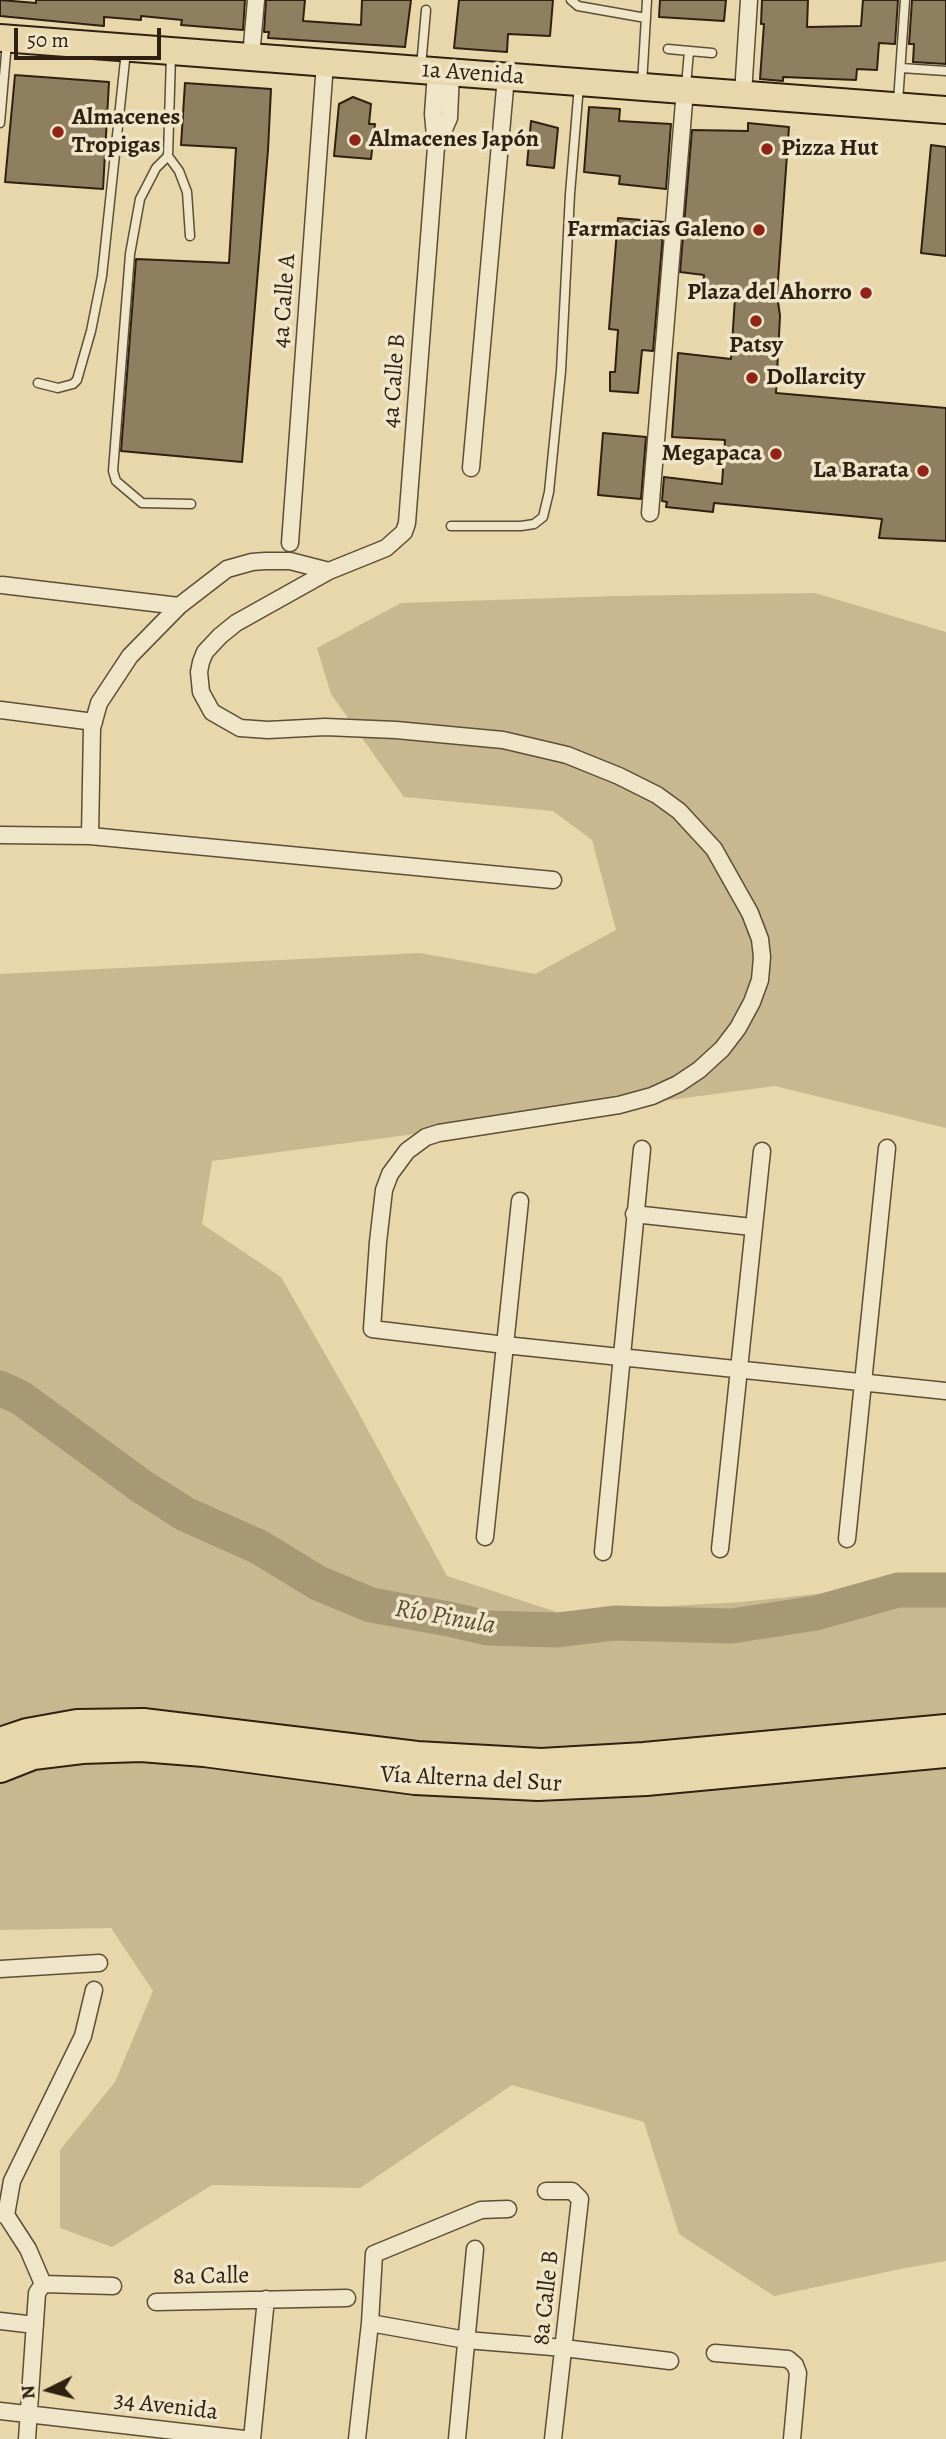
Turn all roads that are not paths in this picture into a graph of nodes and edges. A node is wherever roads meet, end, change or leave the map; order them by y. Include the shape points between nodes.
1 (256, 0) edge
2 (570, 0) edge
3 (647, 0) edge
4 (749, 0) edge
5 (905, 0) edge
6 (426, 10) dead end
7 (905, 12) junction
8 (915, 13) dead end
9 (646, 19) junction
10 (4, 39) edge
11 (126, 48) junction
12 (668, 49) dead end
13 (171, 51) junction
14 (689, 51) junction
15 (712, 53) dead end
16 (251, 57) junction
17 (326, 63) junction
18 (901, 68) junction
19 (436, 71) junction
20 (946, 71) edge
21 (506, 76) junction
22 (579, 82) junction
23 (642, 87) junction
24 (685, 90) junction
25 (743, 94) junction
26 (898, 106) junction
27 (946, 110) edge
28 (0, 123) edge
29 (168, 156) junction
30 (190, 236) dead end
31 (38, 383) dead end
32 (471, 468) dead end
33 (191, 504) dead end
34 (650, 513) dead end
35 (451, 526) dead end
36 (290, 543) dead end
37 (329, 571) junction
38 (2, 585) dead end
39 (179, 606) junction
40 (1, 710) edge
41 (94, 722) junction
42 (0, 835) edge
43 (90, 835) junction
44 (552, 880) dead end
45 (887, 1148) dead end
46 (642, 1149) dead end
47 (761, 1150) dead end
48 (520, 1200) dead end
49 (634, 1214) junction
50 (752, 1227) junction
51 (505, 1345) junction
52 (622, 1357) junction
53 (739, 1369) junction
54 (863, 1382) junction
55 (946, 1391) edge
56 (485, 1537) dead end
57 (846, 1539) dead end
58 (720, 1549) dead end
59 (603, 1552) dead end
60 (946, 1729) edge
61 (0, 1742) edge
62 (946, 1753) edge
63 (0, 1768) edge
64 (99, 1963) dead end
65 (0, 1969) edge
66 (94, 1990) dead end
67 (547, 2191) dead end
68 (508, 2209) dead end
69 (3, 2215) edge
70 (475, 2249) dead end
71 (43, 2284) junction
72 (113, 2286) dead end
73 (347, 2298) dead end
74 (266, 2299) junction
75 (156, 2302) dead end
76 (0, 2321) edge
77 (370, 2323) junction
78 (35, 2325) junction
79 (467, 2340) junction
80 (564, 2348) junction
81 (715, 2353) dead end
82 (670, 2361) dead end
83 (0, 2411) edge
84 (29, 2413) junction
85 (27, 2439) edge
86 (237, 2439) edge
87 (244, 2439) edge
88 (252, 2439) edge
89 (357, 2439) edge
90 (457, 2439) edge
91 (553, 2439) edge
92 (792, 2439) edge

1 - 16 street
2 - 9 lane via 578,6
3 - 9 lane
4 - 25 street
5 - 7 lane
6 - 19 lane
7 - 8 lane
7 - 18 lane
9 - 23 lane
10 - 11 main road, 1a Avenida
10 - 28 lane
11 - 13 main road, 1a Avenida
11 - 31 lane via 92,331 74,384 58,388
12 - 14 lane
13 - 16 main road, 1a Avenida
13 - 29 lane
14 - 15 lane
14 - 24 lane
16 - 17 main road, 1a Avenida
17 - 19 main road, 1a Avenida
17 - 36 street, 4a Calle A
18 - 20 lane
18 - 26 lane
19 - 21 main road, 1a Avenida
19 - 37 street, 4a Calle B via 449,118 436,147 407,523 386,548
21 - 22 main road, 1a Avenida
21 - 32 street
22 - 23 main road, 1a Avenida
22 - 35 lane via 561,371 543,517 521,526
23 - 24 main road, 1a Avenida
24 - 25 main road, 1a Avenida
24 - 34 street
25 - 26 main road, 1a Avenida
26 - 27 main road, 1a Avenida
29 - 30 lane via 180,171 187,192
29 - 33 lane via 144,190 134,231 113,471 116,481 142,503
37 - 39 street via 290,561 252,562 227,569
37 - 51 street, 4a Calle B via 236,623 212,643 200,672 201,692 212,712 229,723 255,730 325,727 503,740 589,763 657,795 694,825 729,874 760,939 760,980 738,1028 722,1049 678,1084 619,1105 439,1133 416,1143 390,1174 384,1189 372,1329
38 - 39 street
39 - 41 street via 130,656 99,703
40 - 41 street
41 - 43 street
42 - 43 street
43 - 44 street
45 - 54 street
46 - 49 street
47 - 50 street
48 - 51 street
49 - 50 street
49 - 52 street
50 - 53 street
51 - 52 street
51 - 56 street
52 - 53 street
52 - 59 street
53 - 54 street
53 - 58 street
54 - 55 street
54 - 57 street
60 - 61 highway, Vía Alterna del Sur via 541,1763 417,1756 143,1723 77,1724
62 - 63 highway, Vía Alterna del Sur via 646,1781 538,1786 415,1780 141,1747 33,1755
64 - 65 street
66 - 69 street via 83,2036 12,2181
67 - 80 street, 8a Calle B via 572,2191 580,2199
68 - 77 street via 481,2210 374,2254
69 - 71 street via 28,2249
70 - 79 street
71 - 72 street
71 - 78 street via 37,2293
73 - 74 street, 8a Calle
74 - 75 street, 8a Calle
74 - 88 street, 8a Calle
76 - 78 street
77 - 79 street
77 - 89 street
78 - 84 street
79 - 80 street
79 - 90 street
80 - 82 street
80 - 91 street, 8a Calle B
81 - 92 street via 788,2359 795,2365
83 - 84 street, 34 Avenida
84 - 85 street
84 - 86 street, 34 Avenida
86 - 87 street, 34 Avenida

